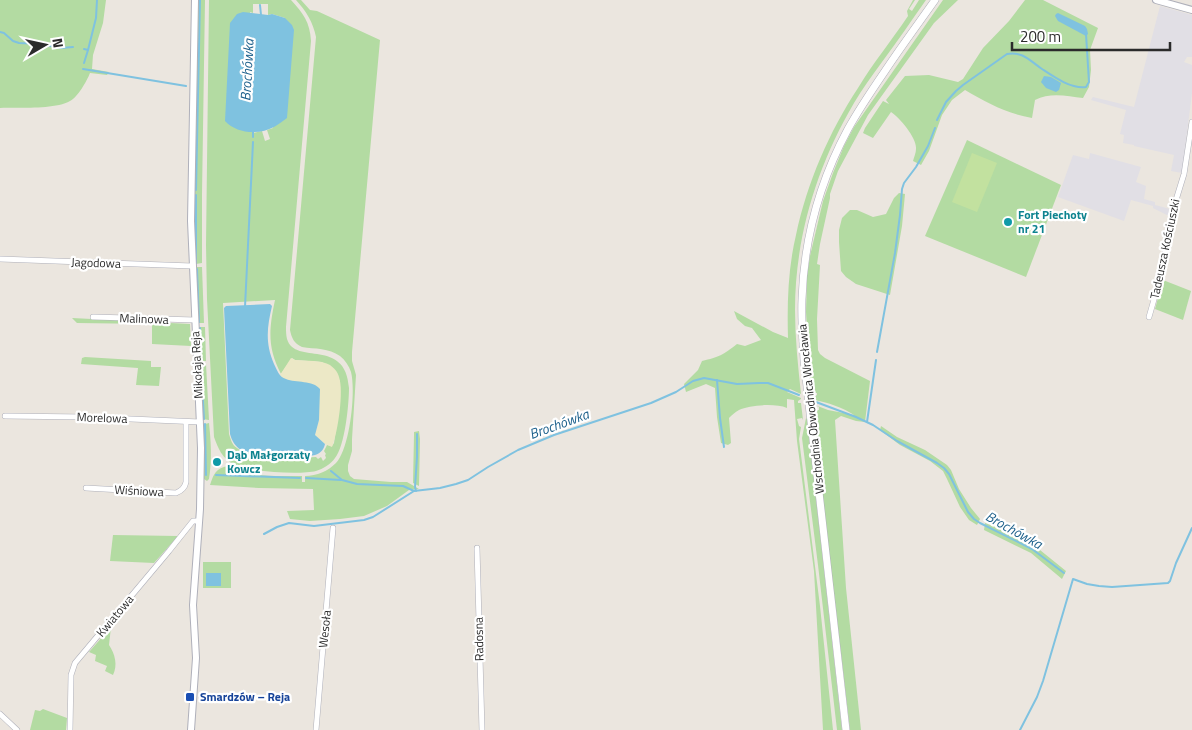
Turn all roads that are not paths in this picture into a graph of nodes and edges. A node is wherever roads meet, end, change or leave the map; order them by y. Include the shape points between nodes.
1 (194, 0) edge
2 (935, 0) edge
3 (1156, 0) edge
4 (1192, 10) edge
5 (1192, 122) edge
6 (0, 259) edge
7 (192, 266) junction
8 (93, 317) dead end
9 (1149, 317) dead end
10 (195, 320) junction
11 (5, 416) dead end
12 (186, 422) junction
13 (200, 422) junction
14 (86, 488) dead end
15 (199, 521) junction
16 (333, 528) dead end
17 (477, 548) dead end
18 (0, 714) edge
19 (17, 730) edge
20 (70, 730) edge
21 (191, 730) edge
22 (316, 730) edge
23 (482, 730) edge
24 (846, 730) edge

1 - 7 street, Mikołaja Reja
2 - 24 main road, Wschodnia Obwodnica Wrocławia via 879,80 837,152 824,182 806,258 802,319 807,390
3 - 4 street
5 - 9 street, Tadeusza Kościuszki via 1184,174
6 - 7 street, Jagodowa
7 - 10 street, Mikołaja Reja
8 - 10 street, Malinowa
10 - 13 street, Mikołaja Reja
11 - 12 street, Morelowa
12 - 13 street, Morelowa
12 - 14 street, Wiśniowa via 186,482 180,491
13 - 15 street, Mikołaja Reja
15 - 20 street, Kwiatowa via 193,521 75,663 71,675
15 - 21 street, Mikołaja Reja
16 - 22 street, Wesoła
17 - 23 street, Radosna
18 - 19 street

